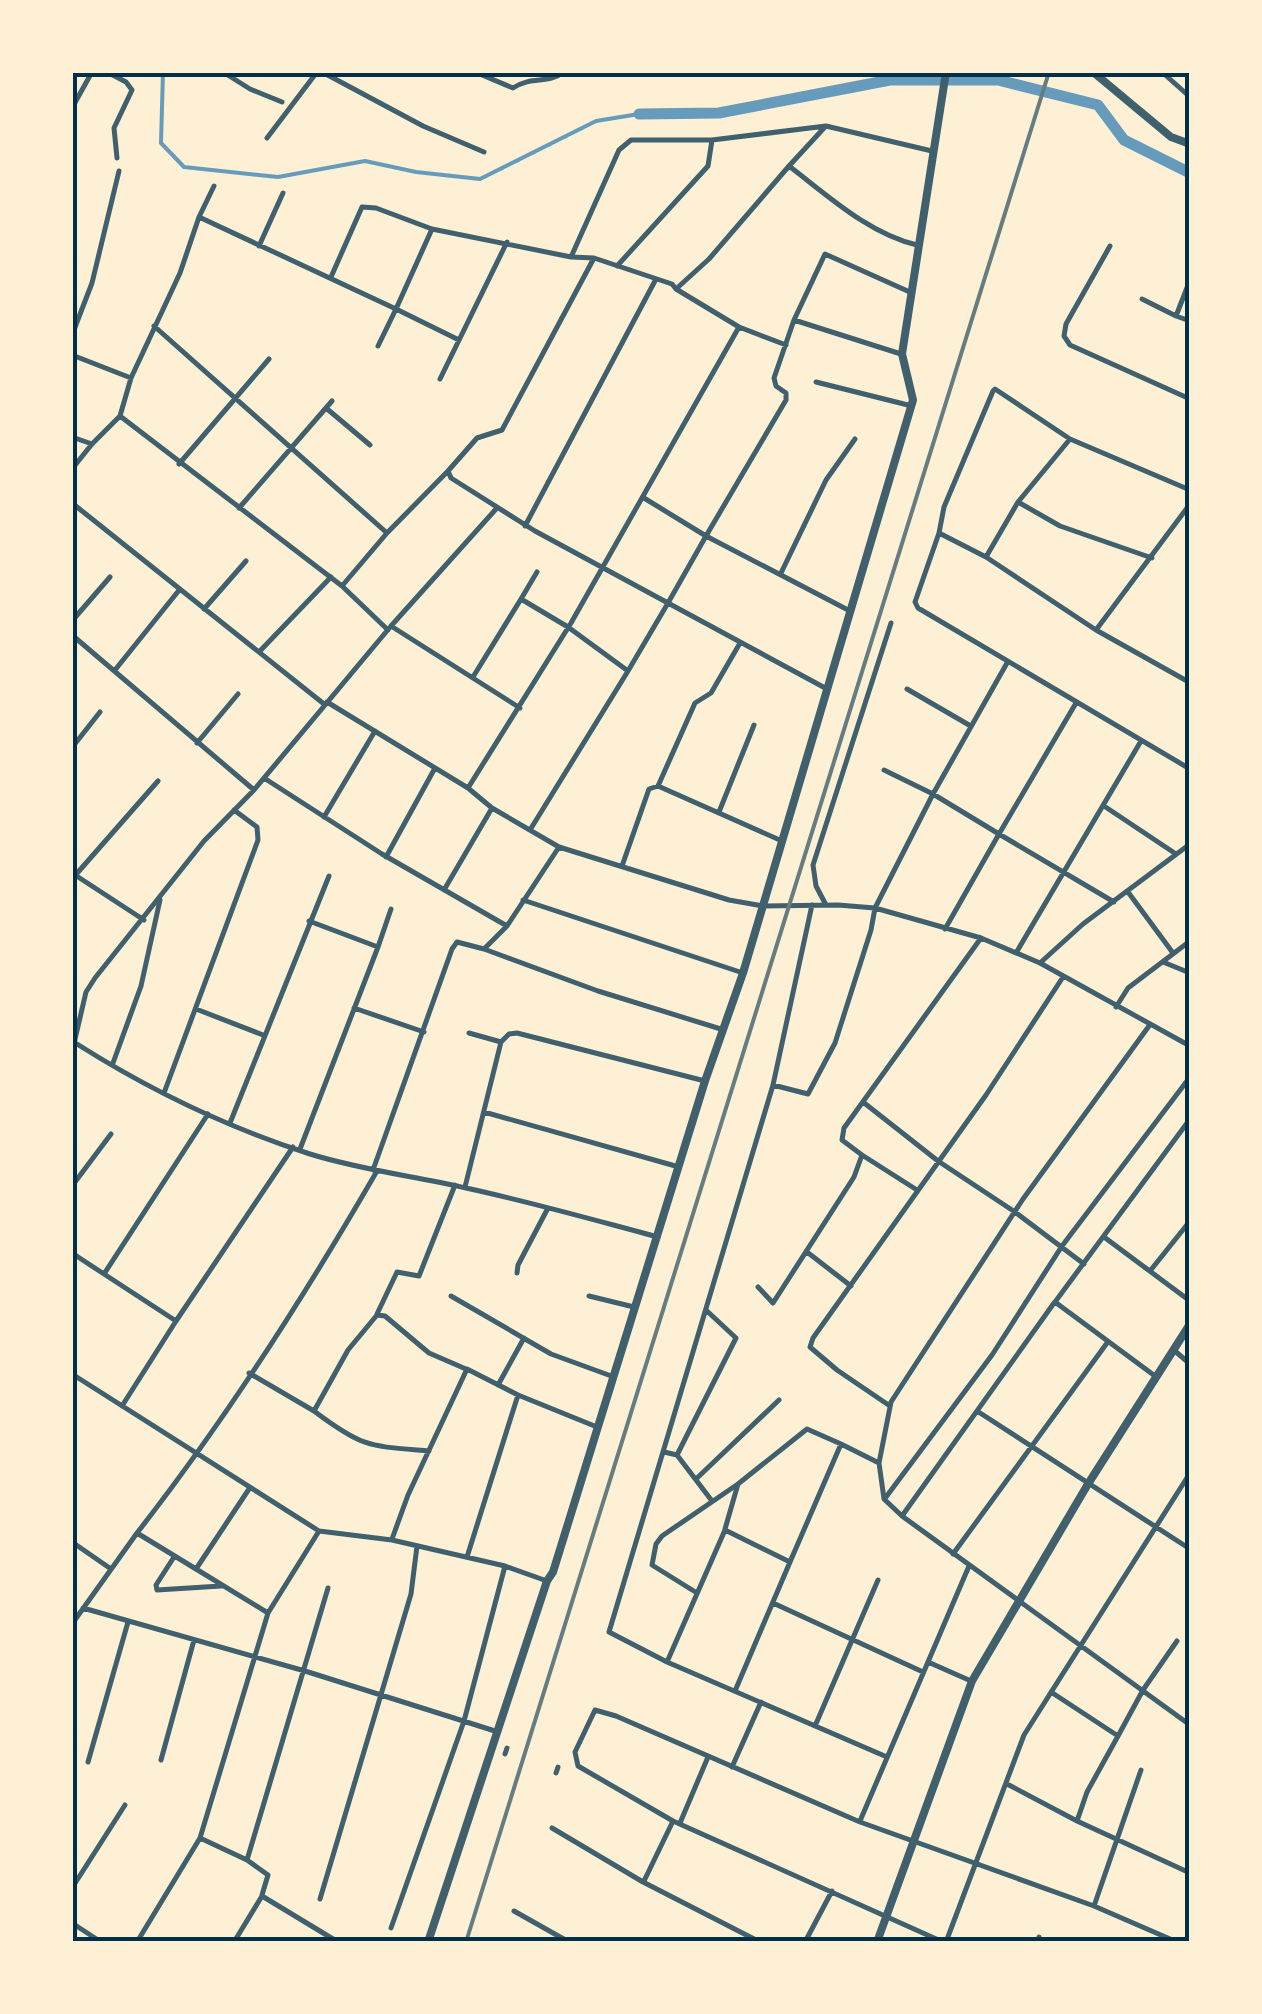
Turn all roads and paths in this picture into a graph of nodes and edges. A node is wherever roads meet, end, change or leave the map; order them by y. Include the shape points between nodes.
1 (92, 72) edge
2 (107, 72) edge
3 (223, 72) edge
4 (320, 72) edge
5 (475, 72) edge
6 (564, 72) edge
7 (946, 72) edge
8 (1092, 72) edge
9 (1162, 72) edge
10 (1190, 96) edge
11 (282, 102) dead end
12 (72, 108) edge
13 (826, 126) junction
14 (267, 138) dead end
15 (712, 140) junction
16 (1190, 144) edge
17 (932, 151) junction
18 (484, 152) dead end
19 (117, 158) dead end
20 (789, 166) junction
21 (119, 171) dead end
22 (214, 186) dead end
23 (283, 193) dead end
24 (199, 218) junction
25 (432, 229) junction
26 (507, 242) junction
27 (916, 245) junction
28 (260, 246) junction
29 (1110, 246) dead end
30 (572, 257) junction
31 (594, 258) junction
32 (616, 266) junction
33 (331, 277) junction
34 (656, 278) junction
35 (1190, 280) edge
36 (676, 289) junction
37 (912, 293) junction
38 (1142, 300) dead end
39 (396, 309) junction
40 (1176, 316) junction
41 (794, 320) junction
42 (1190, 321) edge
43 (154, 326) junction
44 (739, 327) junction
45 (72, 335) edge
46 (459, 340) junction
47 (378, 346) dead end
48 (786, 346) junction
49 (902, 354) junction
50 (72, 355) edge
51 (269, 359) dead end
52 (131, 378) junction
53 (440, 379) dead end
54 (816, 382) dead end
55 (237, 398) junction
56 (1190, 399) edge
57 (332, 401) dead end
58 (912, 406) junction
59 (326, 408) junction
60 (120, 416) junction
61 (72, 437) edge
62 (855, 439) dead end
63 (1070, 439) junction
64 (92, 444) junction
65 (370, 445) dead end
66 (292, 447) junction
67 (178, 464) junction
68 (72, 469) edge
69 (448, 470) junction
70 (1190, 490) edge
71 (644, 498) junction
72 (72, 502) edge
73 (1018, 502) junction
74 (1190, 504) edge
75 (238, 508) junction
76 (496, 509) junction
77 (525, 526) junction
78 (387, 533) junction
79 (939, 533) junction
80 (706, 536) junction
81 (986, 556) junction
82 (1152, 558) junction
83 (246, 561) dead end
84 (602, 568) junction
85 (537, 572) dead end
86 (781, 573) junction
87 (110, 577) dead end
88 (330, 577) junction
89 (342, 586) junction
90 (180, 588) junction
91 (521, 600) junction
92 (668, 603) junction
93 (204, 609) junction
94 (850, 611) junction
95 (72, 621) edge
96 (891, 623) dead end
97 (390, 628) junction
98 (568, 628) junction
99 (1096, 630) junction
100 (72, 635) edge
101 (740, 643) junction
102 (259, 652) junction
103 (1007, 663) junction
104 (116, 670) junction
105 (628, 671) junction
106 (473, 678) junction
107 (1187, 681) edge
108 (828, 689) junction
109 (907, 690) dead end
110 (238, 694) dead end
111 (326, 703) junction
112 (1076, 703) junction
113 (520, 708) junction
114 (100, 712) dead end
115 (754, 725) dead end
116 (971, 726) junction
117 (375, 731) junction
118 (1141, 741) junction
119 (197, 743) junction
120 (73, 745) edge
121 (434, 768) junction
122 (1190, 768) edge
123 (884, 770) dead end
124 (264, 778) junction
125 (158, 781) dead end
126 (658, 786) junction
127 (468, 788) junction
128 (254, 790) junction
129 (934, 794) junction
130 (1104, 806) junction
131 (492, 808) junction
132 (234, 810) junction
133 (720, 812) junction
134 (324, 817) junction
135 (530, 831) junction
136 (998, 834) junction
137 (782, 842) junction
138 (1190, 844) edge
139 (559, 847) junction
140 (1177, 854) junction
141 (386, 857) junction
142 (622, 866) junction
143 (1064, 873) junction
144 (74, 876) edge
145 (328, 876) dead end
146 (444, 890) junction
147 (1128, 892) junction
148 (161, 897) junction
149 (523, 900) junction
150 (1114, 902) junction
151 (812, 905) junction
152 (826, 905) junction
153 (763, 906) junction
154 (875, 908) junction
155 (391, 909) dead end
156 (144, 920) junction
157 (309, 921) junction
158 (506, 926) junction
159 (945, 929) junction
160 (980, 938) junction
161 (1190, 941) edge
162 (378, 947) junction
163 (484, 949) junction
164 (1016, 953) junction
165 (1174, 953) junction
166 (1162, 962) junction
167 (1040, 963) junction
168 (743, 973) junction
169 (1190, 973) edge
170 (1064, 977) junction
171 (72, 1001) edge
172 (83, 1006) junction
173 (1116, 1007) junction
174 (196, 1008) junction
175 (354, 1008) junction
176 (1149, 1026) junction
177 (724, 1030) junction
178 (424, 1032) junction
179 (469, 1033) dead end
180 (264, 1035) junction
181 (501, 1042) junction
182 (76, 1044) junction
183 (1190, 1046) edge
184 (72, 1052) edge
185 (113, 1063) junction
186 (1190, 1077) edge
187 (706, 1081) junction
188 (774, 1085) junction
189 (164, 1093) junction
190 (863, 1102) junction
191 (484, 1112) junction
192 (208, 1114) junction
193 (1190, 1118) edge
194 (230, 1123) junction
195 (111, 1134) dead end
196 (296, 1148) junction
197 (862, 1155) junction
198 (938, 1161) junction
199 (680, 1167) junction
200 (375, 1170) junction
201 (72, 1186) edge
202 (455, 1186) junction
203 (464, 1187) junction
204 (916, 1190) junction
205 (548, 1208) junction
206 (1015, 1212) junction
207 (1190, 1222) edge
208 (1103, 1236) junction
209 (658, 1237) junction
210 (1062, 1246) junction
211 (807, 1252) junction
212 (72, 1253) edge
213 (1084, 1264) junction
214 (1150, 1271) junction
215 (517, 1273) dead end
216 (104, 1274) junction
217 (851, 1286) junction
218 (758, 1287) dead end
219 (452, 1296) dead end
220 (589, 1296) dead end
221 (1190, 1301) edge
222 (1055, 1302) junction
223 (636, 1307) junction
224 (707, 1311) junction
225 (377, 1315) junction
226 (176, 1321) junction
227 (1190, 1324) edge
228 (524, 1338) junction
229 (1108, 1342) junction
230 (1172, 1349) junction
231 (1190, 1364) edge
232 (466, 1369) junction
233 (249, 1373) junction
234 (72, 1374) edge
235 (1155, 1376) junction
236 (615, 1378) junction
237 (498, 1385) junction
238 (518, 1396) junction
239 (779, 1400) dead end
240 (122, 1406) junction
241 (890, 1406) junction
242 (314, 1411) junction
243 (977, 1411) junction
244 (600, 1428) junction
245 (841, 1444) junction
246 (1032, 1447) junction
247 (428, 1451) junction
248 (664, 1452) junction
249 (195, 1454) junction
250 (677, 1455) junction
251 (879, 1462) junction
252 (1190, 1473) edge
253 (696, 1478) junction
254 (738, 1484) junction
255 (1088, 1484) junction
256 (249, 1489) junction
257 (884, 1499) junction
258 (712, 1501) junction
259 (902, 1516) junction
260 (1152, 1528) junction
261 (725, 1530) junction
262 (137, 1532) junction
263 (319, 1532) junction
264 (392, 1540) junction
265 (72, 1542) edge
266 (417, 1546) junction
267 (1190, 1549) edge
268 (953, 1554) junction
269 (175, 1556) junction
270 (467, 1557) junction
271 (790, 1562) junction
272 (505, 1566) junction
273 (969, 1566) junction
274 (111, 1569) junction
275 (196, 1569) junction
276 (878, 1580) dead end
277 (547, 1581) junction
278 (224, 1586) junction
279 (328, 1588) dead end
280 (697, 1593) junction
281 (1017, 1602) junction
282 (773, 1603) junction
283 (83, 1608) junction
284 (268, 1613) junction
285 (128, 1622) junction
286 (72, 1624) edge
287 (194, 1640) junction
288 (852, 1640) junction
289 (1177, 1642) dead end
290 (1082, 1648) junction
291 (254, 1658) junction
292 (667, 1662) junction
293 (928, 1662) junction
294 (305, 1671) junction
295 (924, 1672) junction
296 (972, 1681) junction
297 (1143, 1690) junction
298 (735, 1691) junction
299 (1051, 1692) junction
300 (383, 1696) junction
301 (760, 1702) junction
302 (464, 1722) junction
303 (1190, 1725) edge
304 (816, 1726) junction
305 (496, 1731) junction
306 (1118, 1736) junction
307 (708, 1757) junction
308 (888, 1757) junction
309 (161, 1760) dead end
310 (88, 1762) dead end
311 (732, 1768) junction
312 (1141, 1770) dead end
313 (1008, 1785) junction
314 (126, 1805) dead end
315 (1077, 1821) junction
316 (676, 1822) junction
317 (860, 1822) junction
318 (552, 1828) dead end
319 (200, 1838) junction
320 (1116, 1838) junction
321 (911, 1842) junction
322 (247, 1860) junction
323 (976, 1865) junction
324 (1190, 1873) edge
325 (643, 1882) junction
326 (72, 1888) edge
327 (832, 1890) junction
328 (262, 1896) junction
329 (320, 1899) dead end
330 (1094, 1906) junction
331 (514, 1911) dead end
332 (886, 1914) junction
333 (72, 1923) edge
334 (390, 1928) dead end
335 (557, 1938) edge
336 (101, 1942) edge
337 (137, 1942) edge
338 (234, 1942) edge
339 (338, 1942) edge
340 (428, 1942) edge
341 (570, 1942) edge
342 (760, 1942) edge
343 (805, 1942) edge
344 (877, 1942) edge
345 (944, 1942) edge
346 (1178, 1942) edge

1 - 12 street
2 - 19 street via 132,90 114,128
3 - 11 street
4 - 14 street
4 - 18 street
5 - 6 street via 513,88
7 - 17 street
8 - 16 street via 1171,137
9 - 10 street
13 - 15 street
13 - 17 street
13 - 20 street
15 - 30 street via 631,140 618,150
15 - 32 street via 708,166
17 - 27 street
20 - 27 street via 853,214
20 - 36 street
21 - 45 street
22 - 24 street
23 - 28 street
24 - 28 street
24 - 43 street
25 - 26 street
25 - 33 street via 362,206
25 - 39 street
26 - 30 street
26 - 46 street
27 - 37 street
28 - 33 street
29 - 56 street via 1064,336 1070,345
30 - 31 street
31 - 32 street
31 - 69 street via 502,430 477,438
32 - 34 street
33 - 39 street
34 - 36 street
34 - 77 street
35 - 40 street
36 - 44 street
37 - 41 street via 825,254
37 - 49 street
38 - 40 street
39 - 46 street
39 - 47 street
40 - 42 street
41 - 48 street
41 - 49 street
43 - 52 street
43 - 55 street
44 - 48 street
44 - 71 street
46 - 53 street
48 - 80 street via 774,382 786,400
49 - 58 street
50 - 52 street
51 - 55 street
52 - 60 street
54 - 58 street
55 - 66 street
55 - 67 street
57 - 59 street
58 - 94 street
59 - 65 street
59 - 66 street
60 - 64 street
60 - 67 street
61 - 64 street
62 - 86 street via 826,480
63 - 70 street
63 - 73 street
63 - 79 street via 995,389
64 - 68 street
66 - 75 street
66 - 78 street
67 - 75 street
69 - 76 street
69 - 78 street
71 - 80 street
71 - 84 street
72 - 90 street
73 - 81 street
73 - 82 street via 1060,526
74 - 82 street
75 - 88 street
76 - 77 street
76 - 97 street
77 - 84 street
78 - 89 street
79 - 81 street
79 - 103 street via 916,595 918,608
80 - 86 street
80 - 92 street
81 - 99 street
82 - 99 street
83 - 93 street
84 - 92 street
84 - 98 street
85 - 91 street
86 - 94 street
87 - 95 street
88 - 89 street
88 - 102 street
89 - 97 street
90 - 93 street
90 - 104 street
91 - 98 street
91 - 106 street
92 - 101 street
92 - 105 street
93 - 102 street
94 - 108 street
96 - 152 street via 814,866
97 - 106 street
97 - 111 street
98 - 105 street
98 - 113 street
99 - 107 street
100 - 104 street
101 - 108 street
101 - 126 street via 711,694 695,702
102 - 111 street
103 - 112 street
103 - 116 street
104 - 119 street
105 - 135 street
106 - 113 street
108 - 137 street
109 - 116 street
110 - 119 street
111 - 117 street
111 - 124 street
112 - 118 street
112 - 136 street
113 - 127 street
114 - 120 street
115 - 133 street
116 - 129 street
117 - 121 street
117 - 134 street
118 - 122 street
118 - 130 street
119 - 128 street
121 - 127 street
121 - 141 street
123 - 129 street
124 - 128 street
124 - 134 street
125 - 144 street
126 - 133 street
126 - 142 street via 649,789
127 - 131 street
128 - 132 street
129 - 136 street
129 - 154 street
130 - 140 street
130 - 143 street
131 - 135 street
131 - 146 street
132 - 148 street
132 - 174 street via 257,827 258,840
133 - 137 street
134 - 141 street
135 - 139 street
136 - 143 street
136 - 159 street
137 - 153 street
138 - 140 street
139 - 142 street
139 - 149 street
140 - 147 street
141 - 146 street
142 - 153 street
143 - 150 street
143 - 164 street
144 - 156 street
145 - 157 street
146 - 158 street
147 - 150 street
147 - 165 street
148 - 156 street
148 - 185 street via 141,986
149 - 158 street
149 - 168 street
150 - 167 street
151 - 152 street
151 - 153 street
151 - 188 street
152 - 154 street
153 - 168 street
154 - 159 street
154 - 188 street via 834,1043 808,1094
155 - 162 street
156 - 172 street via 95,978
157 - 162 street
157 - 180 street
158 - 163 street
159 - 160 street
160 - 164 street
160 - 190 street
161 - 165 street
162 - 175 street
163 - 177 street
163 - 178 street via 457,942 452,948
164 - 167 street
165 - 166 street
166 - 169 street
166 - 173 street via 1128,988
167 - 170 street
168 - 177 street
170 - 173 street
170 - 198 street
171 - 172 street
172 - 182 street
173 - 176 street
174 - 180 street
174 - 189 street
175 - 178 street
175 - 196 street
176 - 183 street
176 - 206 street
177 - 187 street
178 - 200 street
179 - 181 street
180 - 194 street
181 - 187 street via 518,1033
181 - 191 street
182 - 184 street
182 - 185 street
185 - 189 street
186 - 210 street
187 - 199 street
188 - 224 street
189 - 192 street
190 - 197 street via 842,1140
190 - 198 street
191 - 199 street
191 - 203 street
192 - 194 street
192 - 216 street
193 - 208 street
194 - 196 street
195 - 201 street
196 - 200 street
196 - 226 street
197 - 204 street
197 - 211 street
198 - 204 street
198 - 206 street
199 - 209 street
200 - 202 street
200 - 233 street
202 - 203 street
202 - 225 street via 419,1276 397,1272
203 - 205 street
204 - 217 street
205 - 209 street
205 - 215 street
206 - 210 street
206 - 241 street
207 - 214 street
208 - 213 street
208 - 214 street
209 - 223 street
210 - 213 street
210 - 257 street via 992,1355
211 - 217 street
211 - 218 street via 773,1303
212 - 216 street
213 - 222 street
214 - 221 street
216 - 226 street
217 - 241 street via 810,1347
219 - 228 street
220 - 223 street
222 - 229 street
222 - 243 street
223 - 236 street
224 - 248 street
224 - 250 street via 736,1338
225 - 232 street via 429,1353
225 - 242 street via 348,1350
226 - 240 street
227 - 230 street
228 - 236 street
228 - 237 street
229 - 235 street
229 - 246 street
230 - 231 street
230 - 235 street
232 - 237 street
232 - 247 street
233 - 242 street
233 - 249 street
234 - 240 street
235 - 255 street
236 - 244 street
237 - 238 street
238 - 244 street
238 - 270 street
239 - 253 street
240 - 249 street
241 - 251 street
242 - 247 street via 350,1439
243 - 246 street
243 - 259 street
244 - 277 street
245 - 251 street
245 - 254 street via 807,1429
245 - 271 street
246 - 255 street
246 - 268 street
247 - 264 street
248 - 250 street
248 - 292 street via 610,1632
249 - 256 street
249 - 262 street
250 - 253 street
251 - 257 street
252 - 260 street
253 - 258 street
254 - 258 street
254 - 261 street
255 - 260 street
255 - 281 street
256 - 263 street
256 - 275 street
257 - 259 street
258 - 280 street via 662,1536 652,1566
259 - 268 street
260 - 267 street
260 - 290 street
261 - 271 street
261 - 280 street
262 - 269 street
262 - 274 street
263 - 264 street
263 - 284 street
264 - 266 street
265 - 274 street
266 - 270 street
266 - 300 street
268 - 273 street
269 - 275 street
269 - 278 street via 158,1590
270 - 272 street
271 - 282 street
272 - 277 street
272 - 302 street
273 - 281 street
273 - 293 street
274 - 283 street
275 - 278 street
276 - 288 street
277 - 305 street
278 - 284 street
279 - 294 street
280 - 292 street
281 - 290 street
281 - 296 street
282 - 288 street
282 - 298 street
283 - 285 street
283 - 286 street
284 - 291 street
285 - 287 street
285 - 310 street
287 - 291 street
287 - 309 street
288 - 295 street
288 - 304 street
289 - 297 street
290 - 297 street
290 - 299 street
291 - 294 street
291 - 319 street
292 - 298 street
293 - 295 street
293 - 296 street
294 - 300 street
294 - 322 street
295 - 308 street
296 - 321 street
297 - 303 street
297 - 306 street
298 - 301 street
299 - 306 street
299 - 313 street via 1024,1735
300 - 302 street
300 - 329 street
301 - 304 street
301 - 311 street
302 - 305 street
302 - 334 street
304 - 308 street
305 - 340 street
306 - 315 street
307 - 311 street
307 - 316 street
307 - 316 street via 595,1710 575,1752 578,1766
308 - 317 street
311 - 317 street
312 - 320 street
313 - 315 street
313 - 323 street
314 - 326 street
315 - 320 street
316 - 325 street
316 - 327 street
317 - 321 street
318 - 325 street
319 - 322 street
319 - 337 street
320 - 324 street
320 - 330 street
321 - 323 street
321 - 332 street
322 - 328 street via 268,1875
323 - 330 street
323 - 345 street
325 - 342 street
327 - 332 street
327 - 343 street
328 - 338 street
328 - 339 street
330 - 346 street
331 - 335 street
332 - 344 street
332 - 345 street
333 - 336 street
335 - 341 street

